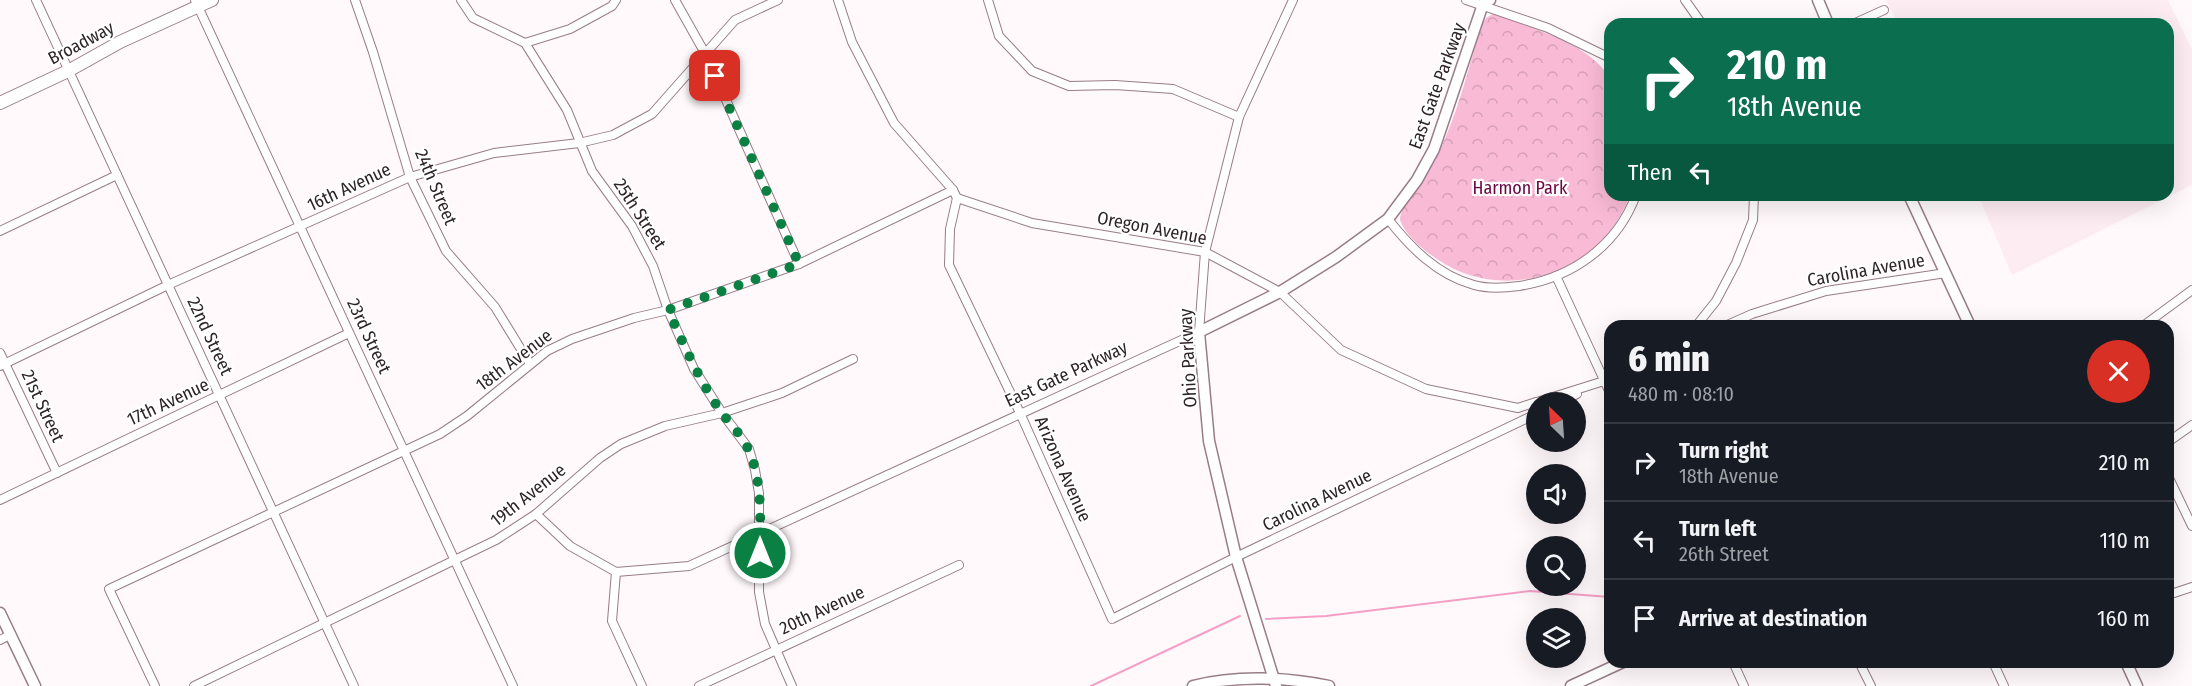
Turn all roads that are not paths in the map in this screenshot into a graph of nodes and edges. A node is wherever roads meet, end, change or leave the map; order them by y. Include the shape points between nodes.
1 (36, 0) edge
2 (212, 0) edge
3 (355, 0) edge
4 (461, 0) edge
5 (616, 0) edge
6 (675, 0) edge
7 (778, 0) edge
8 (838, 0) edge
9 (988, 0) edge
10 (1293, 0) edge
11 (1466, 0) edge
12 (1685, 0) edge
13 (1818, 0) edge
14 (1484, 1) edge
15 (196, 3) edge
16 (1884, 10) dead end
17 (1698, 18) edge
18 (1826, 18) edge
19 (1866, 18) edge
20 (525, 43) junction
21 (706, 55) junction
22 (1604, 55) edge
23 (68, 71) junction
24 (0, 103) edge
25 (1239, 117) junction
26 (579, 143) junction
27 (117, 175) junction
28 (410, 177) junction
29 (955, 194) junction
30 (1633, 201) edge
31 (1754, 201) edge
32 (1912, 201) edge
33 (1388, 219) junction
34 (300, 227) junction
35 (0, 231) edge
36 (1204, 252) junction
37 (799, 264) junction
38 (1946, 273) junction
39 (1556, 276) junction
40 (168, 285) junction
41 (2192, 290) edge
42 (1280, 292) junction
43 (668, 310) junction
44 (1701, 320) edge
45 (1738, 320) edge
46 (1967, 320) edge
47 (2151, 320) edge
48 (1199, 332) junction
49 (350, 333) junction
50 (0, 353) edge
51 (853, 359) dead end
52 (2, 364) edge
53 (530, 364) junction
54 (1604, 374) edge
55 (1604, 381) edge
56 (1604, 381) edge
57 (1568, 392) edge
58 (1582, 392) edge
59 (220, 395) junction
60 (1526, 405) edge
61 (722, 413) junction
62 (1020, 413) junction
63 (1526, 419) edge
64 (2192, 425) edge
65 (2174, 438) edge
66 (404, 451) junction
67 (57, 473) junction
68 (2174, 488) edge
69 (0, 500) edge
70 (273, 513) junction
71 (536, 514) junction
72 (2192, 526) edge
73 (760, 534) junction
74 (1236, 557) junction
75 (455, 561) junction
76 (959, 565) dead end
77 (616, 572) junction
78 (2192, 587) edge
79 (2174, 593) edge
80 (0, 613) edge
81 (1113, 619) joint
82 (324, 623) junction
83 (5, 637) edge
84 (776, 650) junction
85 (1610, 668) edge
86 (1735, 668) edge
87 (1862, 668) edge
88 (1996, 668) edge
89 (2129, 668) edge
90 (1275, 683) edge
91 (35, 686) edge
92 (155, 686) edge
93 (194, 686) edge
94 (354, 686) edge
95 (513, 686) edge
96 (642, 686) edge
97 (699, 686) edge
98 (792, 686) edge
99 (1193, 686) edge
100 (1329, 686) edge
101 (1571, 686) edge
102 (1744, 686) edge
103 (1871, 686) edge
104 (2004, 686) edge
105 (2137, 686) edge

1 - 23 street, 22nd Street
2 - 15 main road, Broadway
3 - 28 street, 24th Street
4 - 20 street via 473,18
5 - 20 street via 570,29
6 - 21 street
7 - 21 street, 16th Avenue via 735,21
8 - 29 street via 852,42 894,123
9 - 25 street via 999,36 1032,71 1069,86 1173,89
10 - 25 street, Ohio Parkway
11 - 14 street
12 - 17 street
13 - 18 street
14 - 22 street
14 - 33 street, East Gate Parkway via 1434,149
15 - 23 main road, Broadway
15 - 34 street, 23rd Street
16 - 19 street
20 - 26 street, 25th Street via 567,110
21 - 26 street, 16th Avenue via 652,114 613,135
21 - 37 street
23 - 24 main road, Broadway
23 - 27 street, 22nd Street
25 - 36 street, Ohio Parkway
26 - 28 street, 16th Avenue via 494,153
26 - 43 street, 25th Street via 592,171 632,226 653,266
27 - 35 street
27 - 40 street, 22nd Street
28 - 34 street, 16th Avenue
28 - 53 street, 24th Street via 446,251 495,307
29 - 36 street, Oregon Avenue via 1032,223
29 - 37 street, 18th Avenue
29 - 62 street, Arizona Avenue via 949,265
30 - 39 street via 1603,247
31 - 44 street via 1753,220 1736,263
32 - 38 street
33 - 39 street via 1428,261 1473,285 1512,287
33 - 42 street, East Gate Parkway
34 - 40 street, 16th Avenue
34 - 49 street, 23rd Street
36 - 42 street, Oregon Avenue
36 - 48 street, Ohio Parkway
37 - 43 street, 18th Avenue
38 - 45 street, Carolina Avenue via 1826,291
38 - 46 street
39 - 54 street
40 - 52 street, 16th Avenue
40 - 59 street, 22nd Street
41 - 47 street
42 - 48 street, East Gate Parkway
42 - 60 street, Oregon Avenue via 1341,351 1426,389 1518,408
43 - 53 street, 18th Avenue via 572,339
43 - 61 street, 25th Street via 694,369
48 - 62 street, East Gate Parkway
48 - 74 street, Ohio Parkway via 1209,441
49 - 59 street, 17th Avenue
49 - 66 street, 23rd Street
50 - 52 street, 21st Street
51 - 61 street, 19th Avenue via 782,393
52 - 67 street, 21st Street
53 - 66 street, 18th Avenue via 467,416
55 - 58 street
56 - 57 street, Oregon Avenue
59 - 67 street, 17th Avenue
59 - 70 street, 22nd Street
61 - 71 street, 19th Avenue via 665,426 621,444
61 - 73 street, 25th Street via 749,449 759,493
62 - 73 street, East Gate Parkway
62 - 81 street, Arizona Avenue
63 - 74 street, Carolina Avenue
64 - 65 street
66 - 70 street, 18th Avenue
66 - 75 street, 23rd Street
67 - 69 street, 17th Avenue
68 - 72 street
70 - 82 street, 22nd Street
70 - 92 street, 18th Avenue via 109,589
71 - 75 street, 19th Avenue
71 - 77 street via 570,546
73 - 77 street, East Gate Parkway via 689,566
73 - 84 street, 25th Street via 759,592 765,624
74 - 81 street, Carolina Avenue
74 - 90 street, Ohio Parkway
75 - 82 street, 19th Avenue
75 - 95 street, 23rd Street
76 - 84 street, 20th Avenue
77 - 96 street via 612,621
78 - 79 street
80 - 83 street
82 - 93 street, 19th Avenue
82 - 94 street, 22nd Street
83 - 91 street
84 - 97 street, 20th Avenue
84 - 98 street, 25th Street
85 - 101 street
86 - 102 street
87 - 103 street
88 - 104 street
89 - 105 street
90 - 99 street via 1214,681
90 - 100 street

